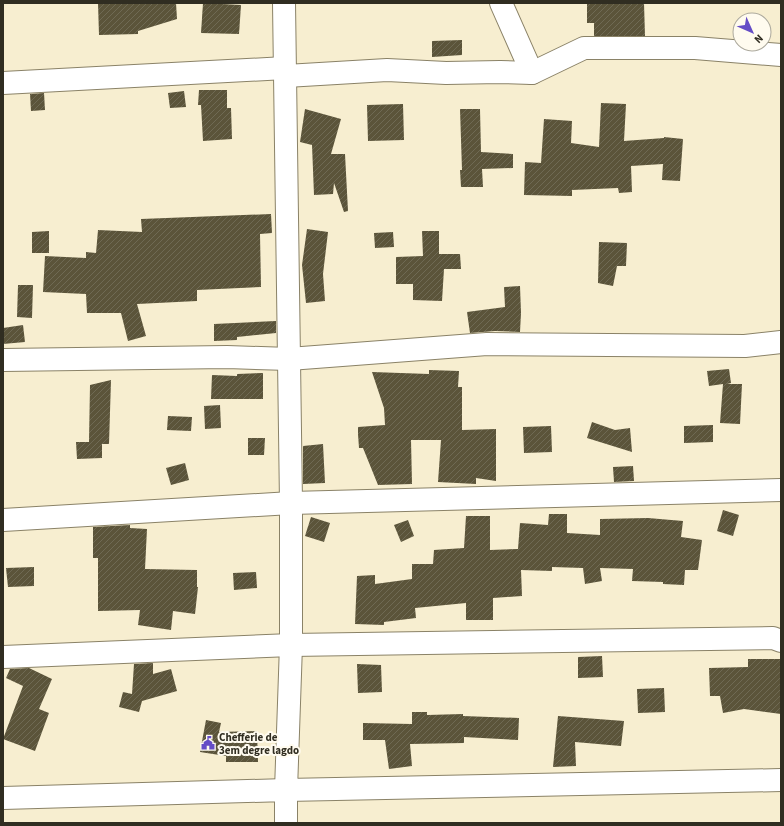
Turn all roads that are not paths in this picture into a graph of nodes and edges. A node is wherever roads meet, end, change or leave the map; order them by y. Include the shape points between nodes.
1 (284, 3) edge
2 (501, 3) edge
3 (781, 55) edge
4 (285, 72) junction
5 (532, 73) junction
6 (3, 83) edge
7 (781, 342) edge
8 (290, 359) junction
9 (3, 360) edge
10 (781, 490) edge
11 (291, 502) junction
12 (3, 520) edge
13 (781, 641) edge
14 (291, 645) junction
15 (3, 657) edge
16 (781, 780) edge
17 (286, 790) junction
18 (3, 798) edge
19 (286, 823) edge

1 - 4 street
2 - 5 street
3 - 5 street via 695,48 584,48
4 - 5 street via 387,70
4 - 6 street
4 - 8 street
7 - 8 street via 745,346 487,344
8 - 9 street via 227,356
8 - 11 street
10 - 11 street
11 - 12 street
11 - 14 street
13 - 14 street via 772,638
14 - 15 street
14 - 17 street
16 - 17 street
17 - 18 street
17 - 19 street

